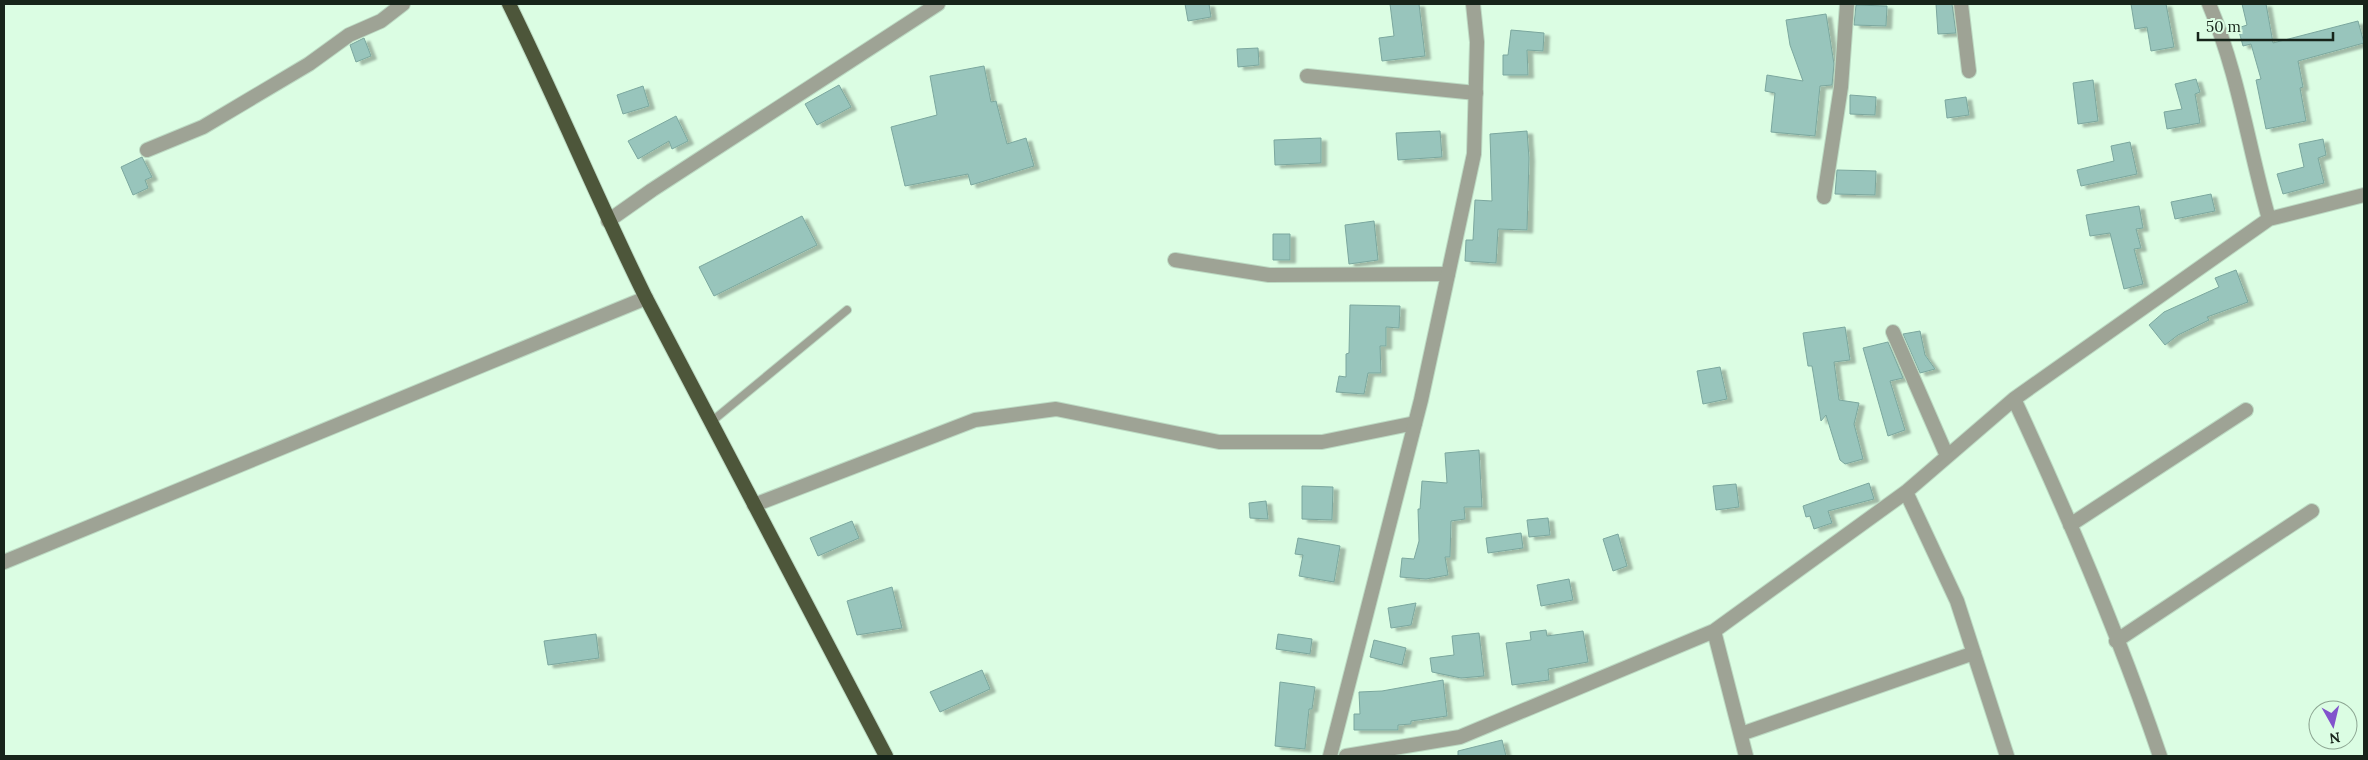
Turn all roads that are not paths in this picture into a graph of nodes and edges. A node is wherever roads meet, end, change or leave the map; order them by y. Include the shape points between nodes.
1 (403, 4) edge
2 (508, 4) edge
3 (938, 4) edge
4 (1474, 4) edge
5 (1846, 4) edge
6 (1961, 4) edge
7 (2209, 4) edge
8 (1969, 71) dead end
9 (1307, 76) dead end
10 (1476, 94) junction
11 (147, 150) dead end
12 (2364, 195) edge
13 (1824, 197) dead end
14 (2269, 219) junction
15 (608, 221) junction
16 (1175, 260) dead end
17 (1448, 274) junction
18 (646, 298) junction
19 (847, 310) dead end
20 (1893, 332) dead end
21 (2014, 399) junction
22 (2246, 410) dead end
23 (711, 422) junction
24 (1415, 423) junction
25 (1948, 456) junction
26 (1906, 492) junction
27 (754, 504) junction
28 (2312, 511) dead end
29 (2070, 525) junction
30 (4, 562) edge
31 (1714, 631) junction
32 (2116, 641) junction
33 (1974, 653) junction
34 (1741, 734) junction
35 (886, 756) edge
36 (1330, 756) edge
37 (1346, 756) edge
38 (1746, 756) edge
39 (2006, 756) edge
40 (2160, 756) edge

1 - 11 street via 381,21 349,35 309,64 203,126
2 - 15 highway
3 - 15 street
4 - 10 street
5 - 13 street via 1842,87
6 - 8 street
7 - 14 street via 2240,94 2257,179
9 - 10 street
10 - 17 street via 1474,154
12 - 14 street
14 - 21 street
15 - 18 highway
16 - 17 street via 1269,275
17 - 24 street
18 - 23 highway
18 - 30 street
19 - 23 lane
20 - 25 street
21 - 25 street
21 - 29 street
22 - 29 street
23 - 27 highway
24 - 27 street via 1322,442 1219,442 1056,409 974,420
24 - 36 street
25 - 26 street
26 - 31 street
26 - 33 street via 1957,602
27 - 35 highway
28 - 32 street
29 - 32 street
31 - 34 street
31 - 37 street via 1460,736
32 - 40 street
33 - 34 street
33 - 39 street
34 - 38 street

